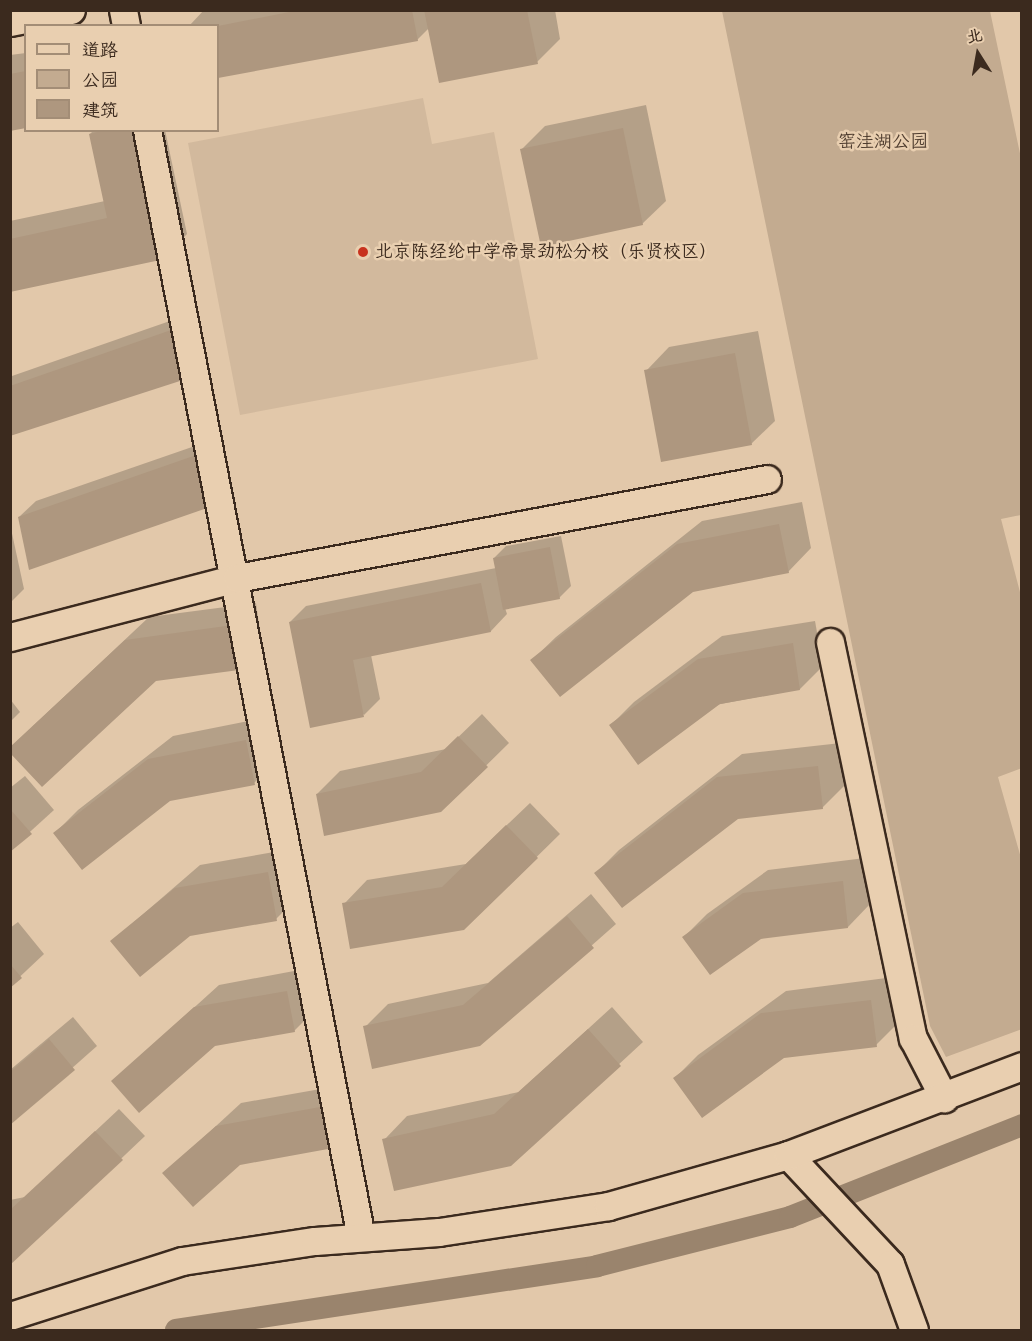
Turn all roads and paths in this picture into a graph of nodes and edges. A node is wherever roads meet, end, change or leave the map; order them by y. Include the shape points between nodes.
1 (71, 10) edge
2 (10, 22) edge
3 (147, 132) edge
4 (767, 479) dead end
5 (237, 578) junction
6 (10, 637) edge
7 (830, 642) dead end
8 (1022, 1066) edge
9 (944, 1098) junction
10 (788, 1155) junction
11 (361, 1237) junction
12 (10, 1316) edge
13 (914, 1330) edge

1 - 2 street
3 - 5 street
4 - 5 street
5 - 6 street
5 - 11 street
7 - 9 street via 913,1038
8 - 9 street
9 - 10 street
10 - 11 street via 608,1206 439,1232
10 - 13 street via 890,1264
11 - 12 street via 182,1261

